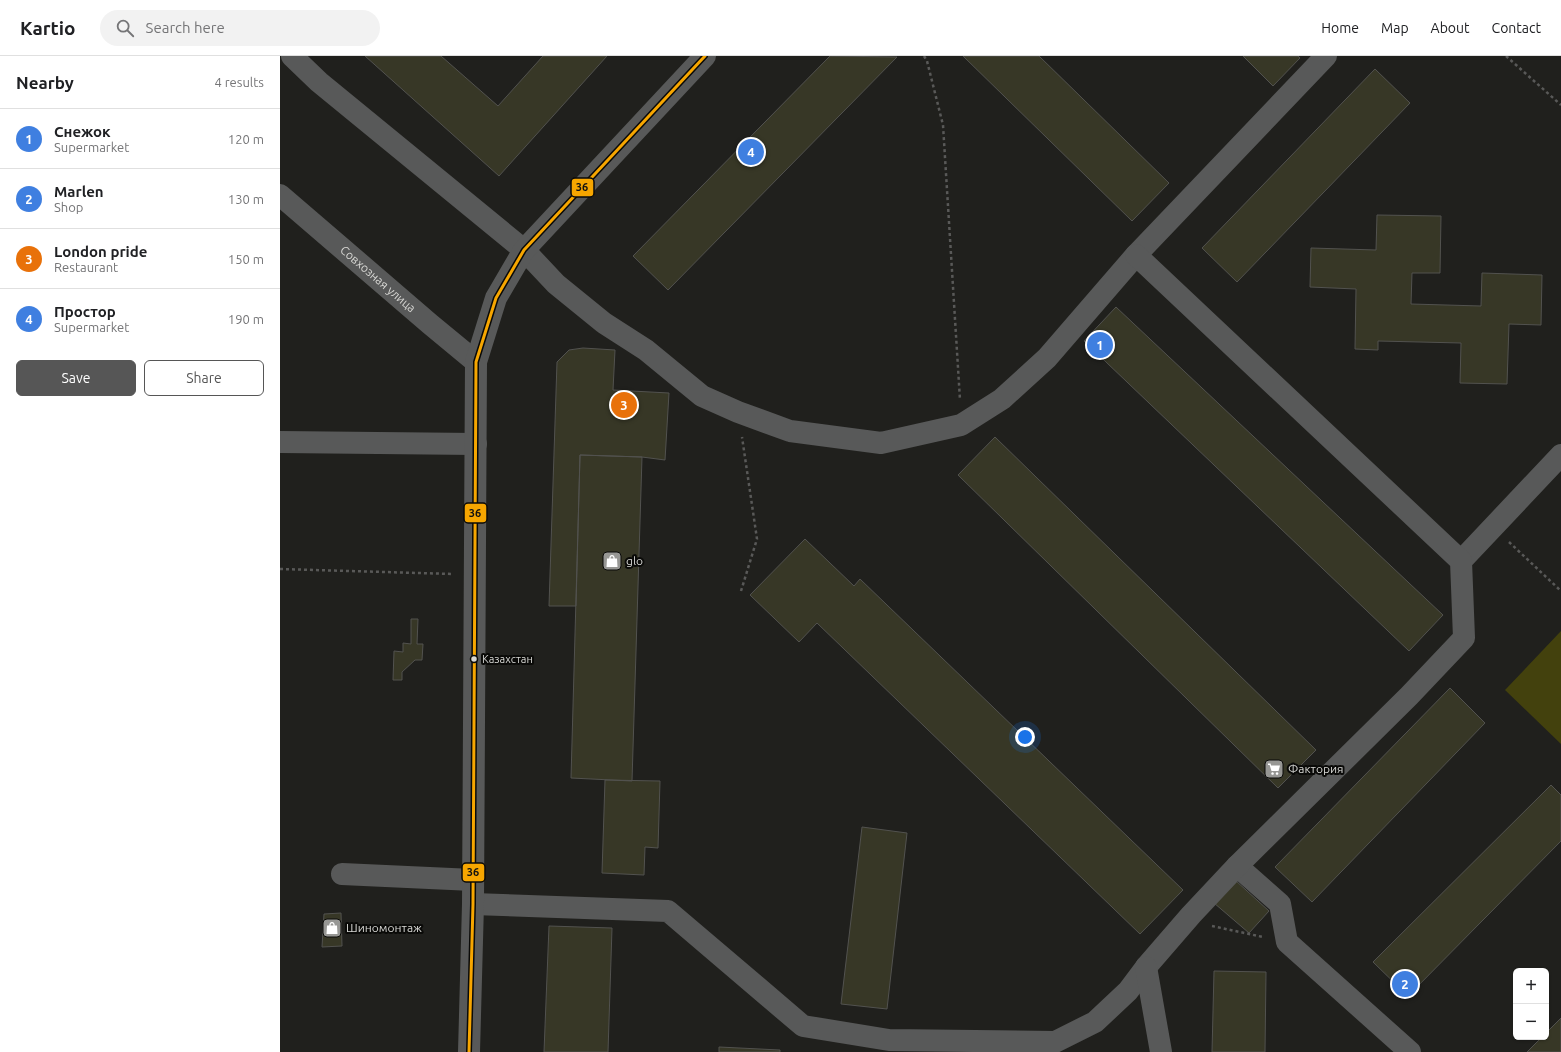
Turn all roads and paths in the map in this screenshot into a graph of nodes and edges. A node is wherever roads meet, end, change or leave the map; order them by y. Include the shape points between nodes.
1 (292, 56) edge
2 (705, 56) edge
3 (924, 56) edge
4 (1326, 56) edge
5 (1506, 56) edge
6 (1561, 105) edge
7 (280, 195) edge
8 (524, 250) junction
9 (1136, 255) junction
10 (476, 362) junction
11 (738, 412) junction
12 (961, 424) junction
13 (280, 442) edge
14 (476, 444) junction
15 (1561, 455) edge
16 (1492, 527) junction
17 (1461, 560) junction
18 (280, 569) edge
19 (475, 574) junction
20 (741, 591) dead end
21 (1561, 591) edge
22 (1237, 866) junction
23 (342, 874) dead end
24 (473, 880) junction
25 (473, 904) junction
26 (1191, 915) junction
27 (1287, 942) junction
28 (1146, 967) junction
29 (469, 1052) edge
30 (1161, 1052) edge
31 (1410, 1052) edge

1 - 8 street via 319,82
2 - 8 street
3 - 12 path via 943,125
4 - 9 street
5 - 6 path
7 - 10 street, Совхозная улица
8 - 10 street via 496,298
8 - 11 street via 556,284 604,323 646,350 702,396
9 - 12 street via 1047,358 1002,399
9 - 17 street
10 - 14 street
11 - 12 street via 790,431 881,443
11 - 20 path via 757,539
13 - 14 street
14 - 19 street
15 - 16 street
16 - 17 street
16 - 21 path
17 - 22 street via 1464,638
18 - 19 path
19 - 24 street
22 - 26 street
22 - 27 street via 1280,904
23 - 24 street
24 - 25 street
25 - 28 street via 668,911 803,1026 889,1040 1055,1042 1095,1022 1128,991
25 - 29 street
26 - 27 path via 1205,925
26 - 28 street
27 - 31 street
28 - 30 street

